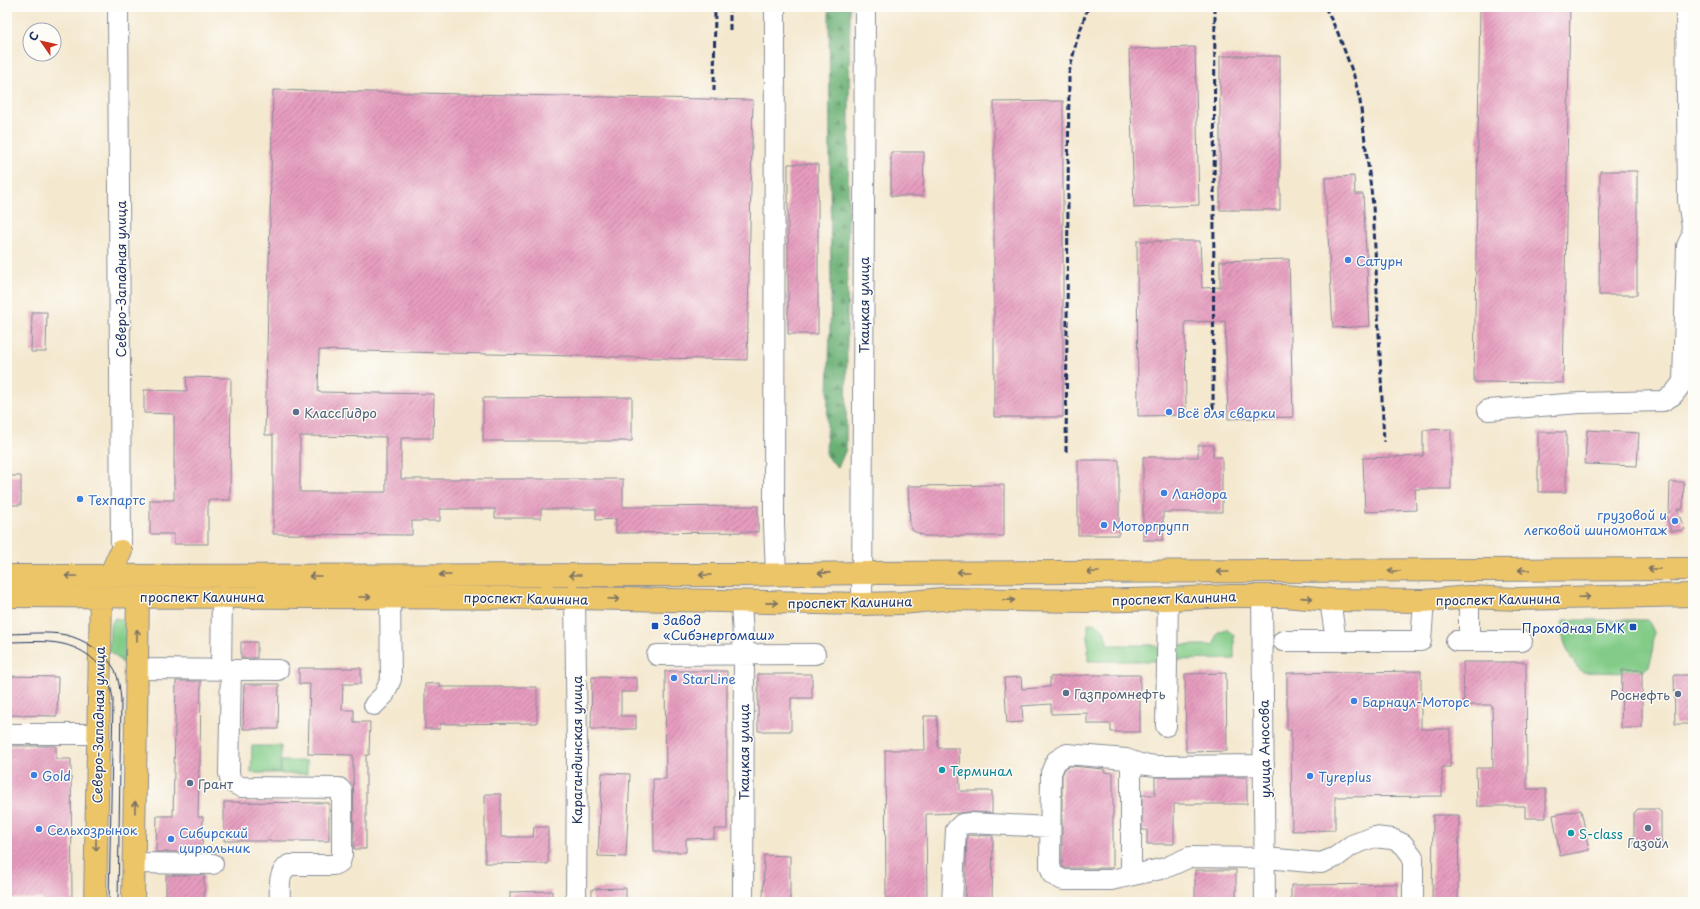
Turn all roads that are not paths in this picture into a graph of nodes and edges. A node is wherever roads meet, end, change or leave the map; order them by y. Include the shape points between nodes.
1 (118, 7) edge
2 (775, 7) edge
3 (865, 7) edge
4 (1686, 7) edge
5 (1693, 233) edge
6 (1488, 410) dead end
7 (122, 551) joint
8 (1693, 569) edge
9 (1262, 572) junction
10 (863, 573) junction
11 (776, 574) junction
12 (744, 575) junction
13 (7, 576) edge
14 (120, 576) junction
15 (1693, 595) edge
16 (7, 596) edge
17 (100, 596) junction
18 (138, 596) junction
19 (222, 596) junction
20 (1262, 596) junction
21 (390, 597) junction
22 (1470, 597) junction
23 (575, 598) junction
24 (1168, 599) junction
25 (1330, 600) junction
26 (1424, 600) junction
27 (741, 602) junction
28 (862, 604) junction
29 (1283, 641) dead end
30 (1336, 641) junction
31 (1522, 641) dead end
32 (744, 654) junction
33 (815, 654) dead end
34 (657, 655) dead end
35 (137, 669) junction
36 (226, 670) junction
37 (278, 670) dead end
38 (374, 706) dead end
39 (1166, 726) dead end
40 (7, 734) edge
41 (98, 734) junction
42 (1131, 761) junction
43 (1264, 765) junction
44 (1050, 827) junction
45 (1265, 858) junction
46 (134, 863) junction
47 (213, 864) dead end
48 (1131, 876) junction
49 (95, 902) edge
50 (133, 902) edge
51 (280, 902) edge
52 (576, 902) edge
53 (743, 902) edge
54 (952, 902) edge
55 (1265, 902) edge
56 (1413, 902) edge

1 - 7 street, Северо-Западная улица
2 - 11 street
3 - 10 street, Ткацкая улица
4 - 5 street via 1688,201
5 - 6 street via 1688,246 1683,382 1673,395 1663,401 1580,403
7 - 14 main road
8 -> 9 main road, проспект Калинина
9 -> 10 main road, проспект Калинина
9 - 20 main road
10 -> 11 main road, проспект Калинина
10 - 28 street, Ткацкая улица
11 - 12 main road, проспект Калинина
12 -> 14 main road, проспект Калинина
12 - 27 main road
14 -> 13 main road, проспект Калинина
14 - 17 main road
14 - 18 main road
22 -> 15 main road, проспект Калинина via 1517,599
16 - 17 main road, проспект Калинина
17 - 18 main road, проспект Калинина
17 - 41 main road, Северо-Западная улица
18 - 19 main road, проспект Калинина
35 -> 18 main road
19 -> 21 main road, проспект Калинина
19 - 36 street
20 - 24 main road, проспект Калинина
20 -> 25 main road, проспект Калинина
20 - 43 street, улица Аносова
21 - 23 main road, проспект Калинина
21 - 38 street via 391,679 384,695
22 - 26 main road, проспект Калинина
22 - 31 street via 1462,641
23 -> 27 main road, проспект Калинина
23 - 52 street, Карагандинская улица
28 -> 24 main road, проспект Калинина via 942,599
24 - 39 street
25 - 26 main road, проспект Калинина
25 - 30 street
26 - 30 street via 1422,641
27 -> 28 main road, проспект Калинина
27 - 32 street, Ткацкая улица
29 - 30 street
32 - 33 street
32 - 34 street
32 - 53 street, Ткацкая улица
35 - 36 street
46 -> 35 main road
36 - 37 street
36 - 51 street via 229,773 232,782 240,787 339,788 342,791 340,862 333,865 289,865 280,878
40 - 41 street
41 -> 49 main road, Северо-Западная улица
42 - 43 street via 1156,766
42 - 44 street via 1067,754 1056,761 1050,773
42 - 48 street
43 - 45 street, улица Аносова
44 - 48 street via 1050,866 1053,875 1063,880 1111,880
44 - 54 street via 962,824 956,830
45 - 48 street via 1190,857 1165,868
45 - 55 street, улица Аносова
45 - 56 street via 1321,863 1336,857 1352,845 1374,837 1392,839 1403,844 1413,857
46 - 47 street
46 - 50 main road

